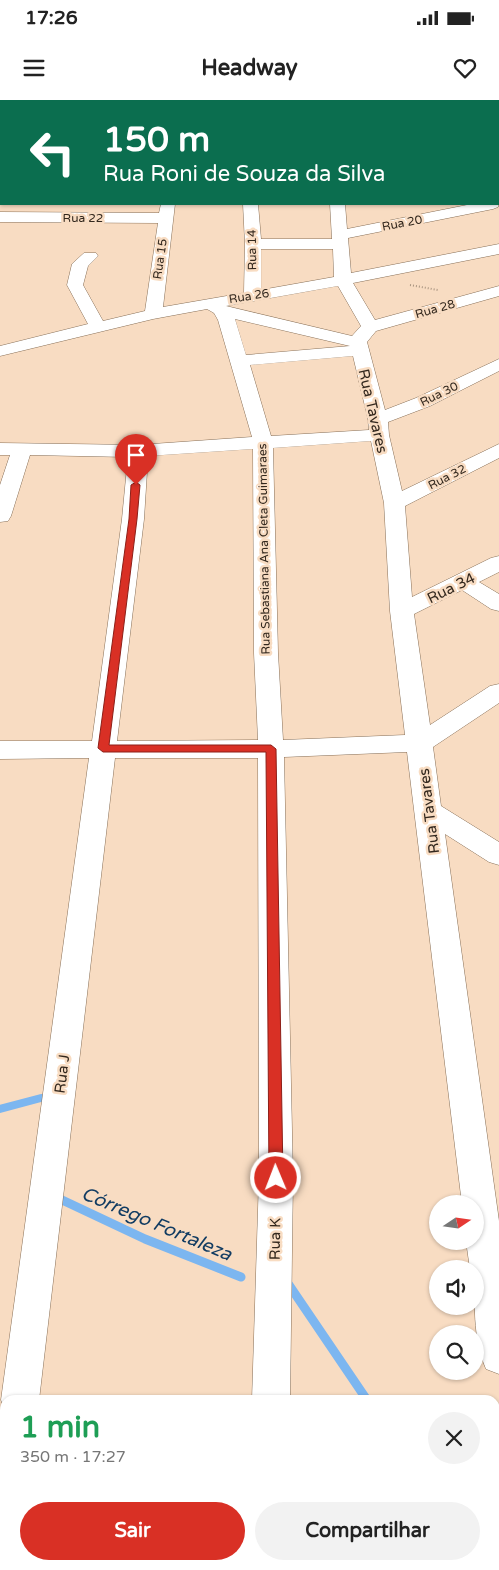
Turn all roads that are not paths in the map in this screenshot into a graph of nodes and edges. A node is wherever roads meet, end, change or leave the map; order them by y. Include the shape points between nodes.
1 (250, 205) edge
2 (337, 205) edge
3 (485, 205) edge
4 (167, 211) edge
5 (0, 217) edge
6 (340, 239) junction
7 (253, 244) junction
8 (499, 249) edge
9 (90, 256) dead end
10 (343, 280) junction
11 (499, 291) edge
12 (252, 296) junction
13 (215, 306) junction
14 (153, 314) junction
15 (98, 327) junction
16 (362, 340) junction
17 (0, 351) edge
18 (238, 361) junction
19 (499, 364) edge
20 (378, 427) junction
21 (263, 442) junction
22 (0, 449) edge
23 (22, 449) junction
24 (499, 450) edge
25 (138, 451) junction
26 (394, 503) junction
27 (0, 516) edge
28 (499, 563) edge
29 (464, 582) junction
30 (499, 604) edge
31 (402, 611) junction
32 (499, 692) edge
33 (420, 743) junction
34 (103, 748) junction
35 (271, 749) junction
36 (0, 750) edge
37 (428, 811) junction
38 (499, 854) edge
39 (498, 1335) edge
40 (21, 1395) edge
41 (271, 1395) edge

1 - 7 street, Rua 14
2 - 6 street
3 - 6 street, Rua 20 via 399,217
4 - 5 street, Rua 22
4 - 14 street, Rua 15
6 - 7 street, Rua 20
6 - 10 street
7 - 12 street, Rua 14
8 - 10 street, Rua 26
9 - 15 street via 80,264 75,285
10 - 12 street, Rua 26
10 - 16 street, Rua Tavares
11 - 16 street, Rua 28
12 - 13 street, Rua 26
13 - 14 street, Rua 26
13 - 16 street via 330,337
13 - 18 street, Rua Sebastiana Ana Cleta Guimaraes via 227,320
14 - 15 street, Rua 26
15 - 17 street, Rua 26
16 - 18 street, Rua 28
16 - 20 street, Rua Tavares
18 - 21 street, Rua Sebastiana Ana Cleta Guimaraes
19 - 20 street, Rua 30
20 - 21 street, Rua 30
20 - 26 street, Rua Tavares
21 - 25 street, Rua 30
21 - 35 street, Rua Sebastiana Ana Cleta Guimaraes
22 - 23 street, Rua 30
23 - 25 street, Rua 30
23 - 27 street
24 - 26 street, Rua 32
25 - 34 street, Rua J via 133,519
26 - 31 street, Rua Tavares
28 - 29 street, Rua 34
29 - 30 street
29 - 31 street, Rua 34
31 - 33 street, Rua Tavares
32 - 33 street
33 - 35 street
33 - 37 street, Rua Tavares
34 - 35 street
34 - 36 street
34 - 40 street, Rua J
35 - 41 street, Rua K via 276,1178
37 - 38 street
37 - 39 street, Rua Tavares

